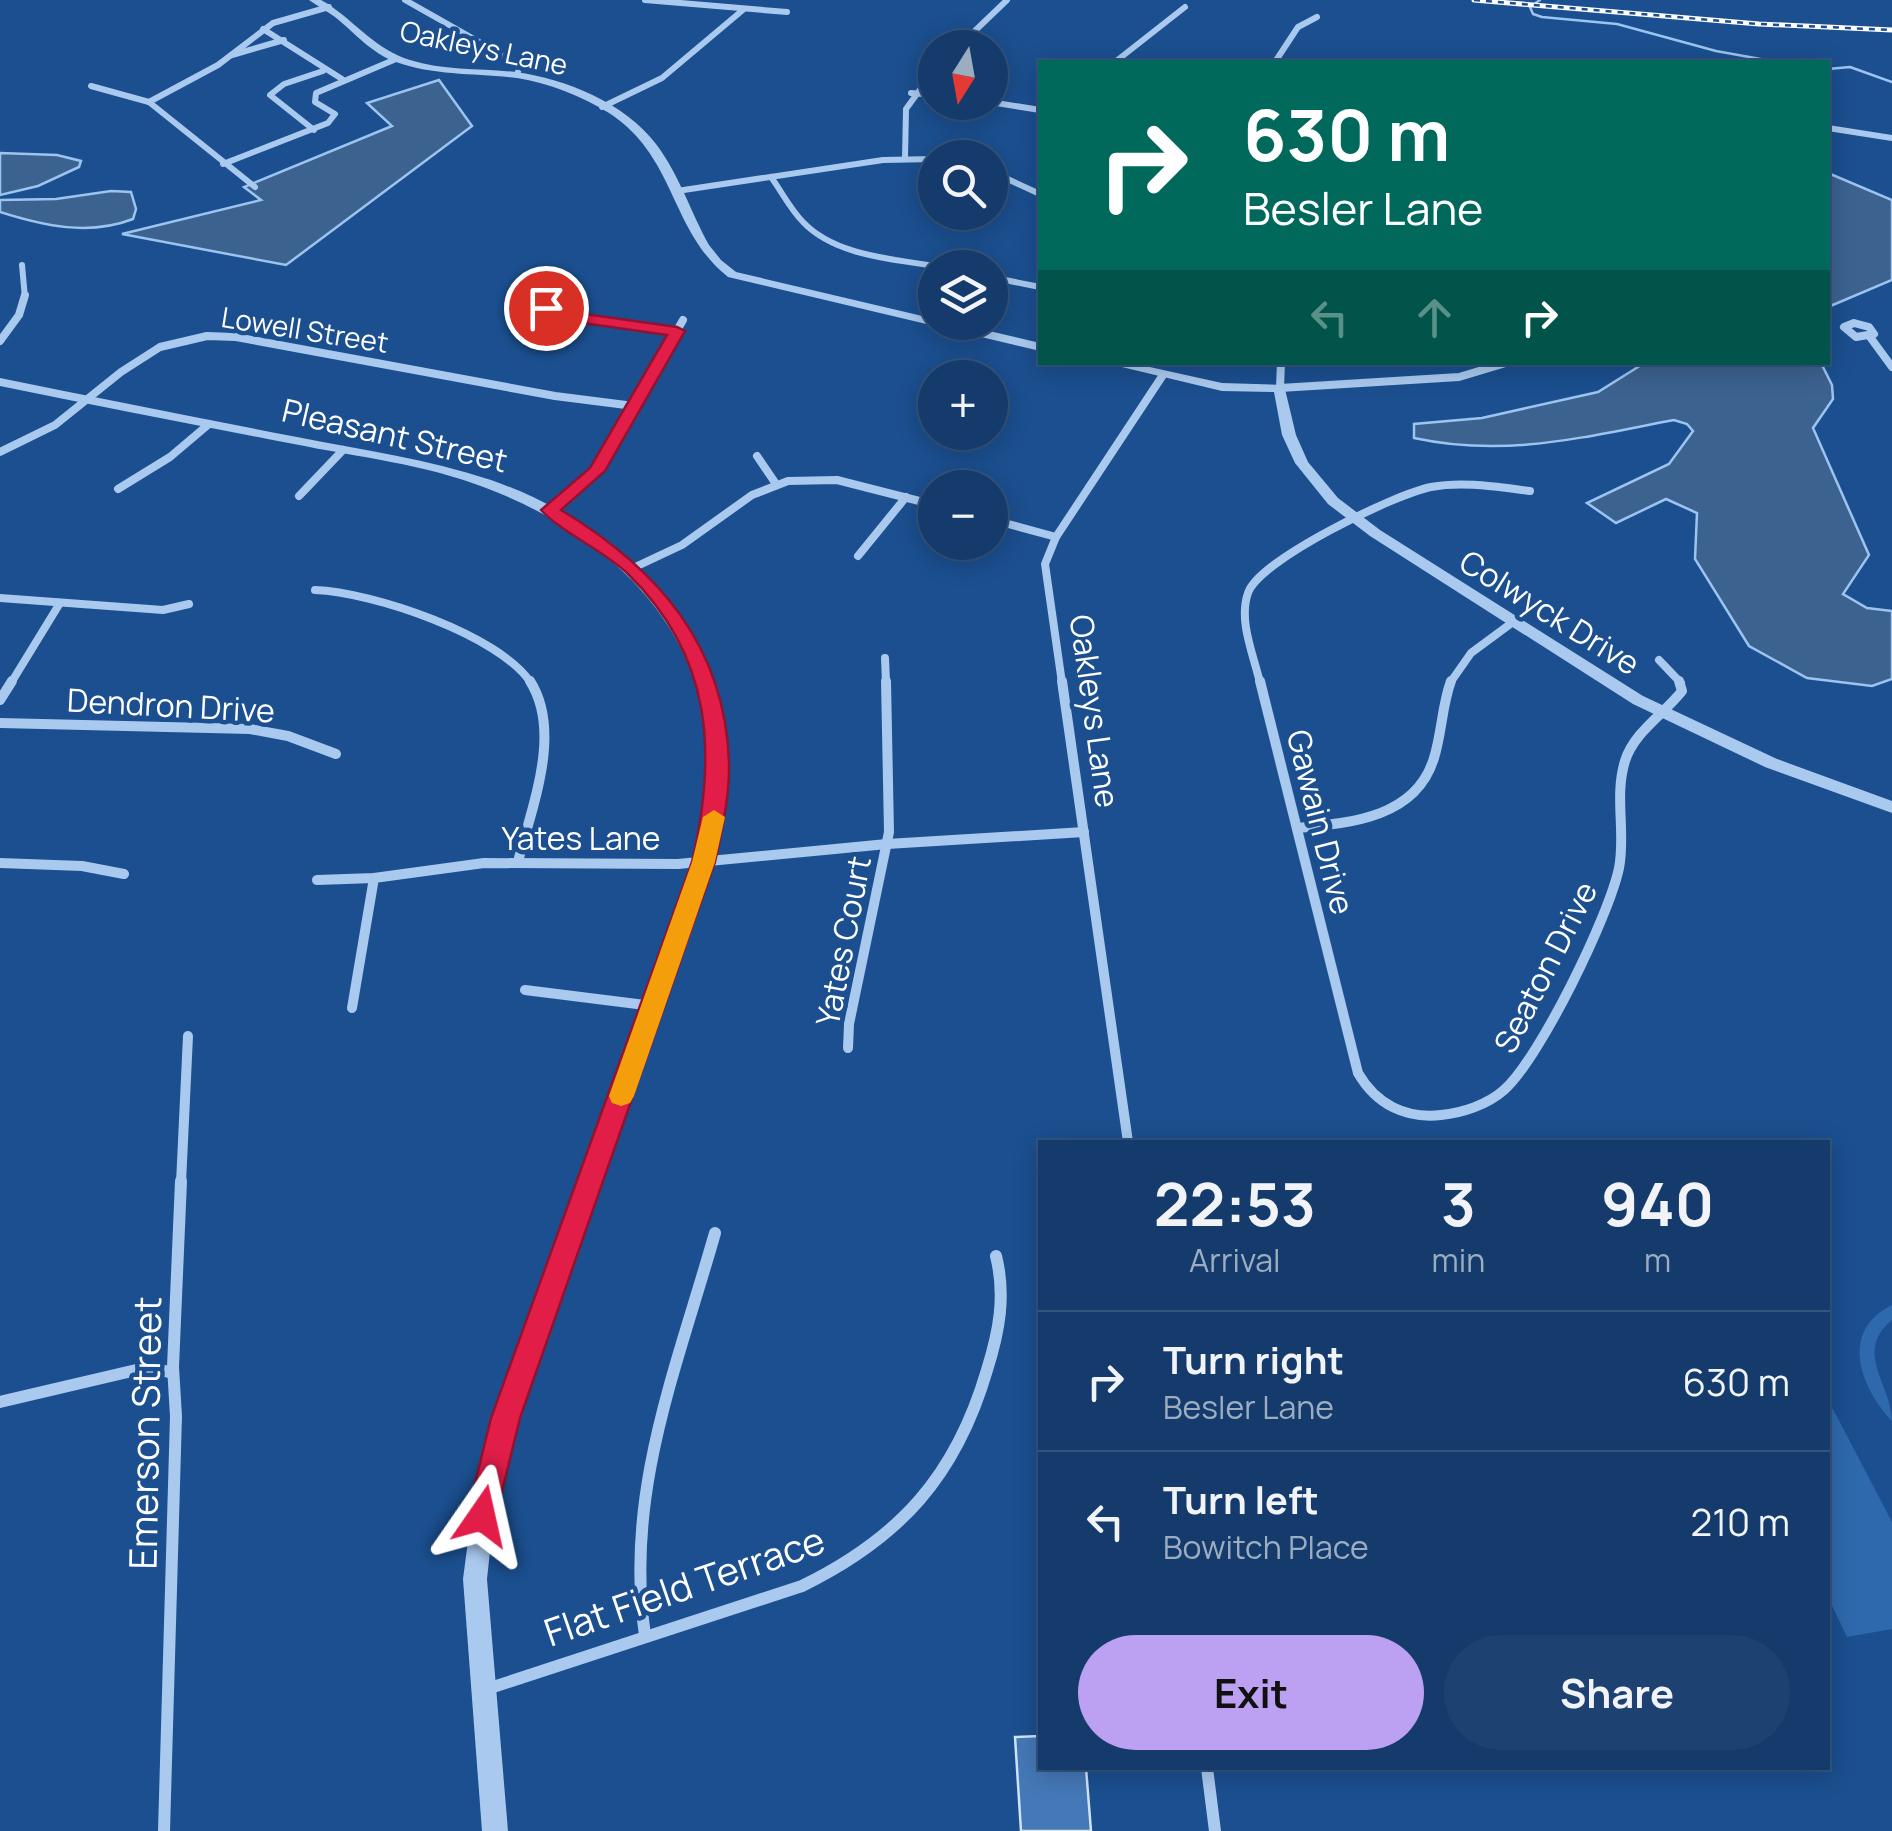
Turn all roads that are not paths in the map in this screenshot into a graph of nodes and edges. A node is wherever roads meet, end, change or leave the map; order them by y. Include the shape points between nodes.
1 (314, 0) edge
2 (405, 0) edge
3 (645, 0) edge
4 (1007, 0) edge
5 (329, 7) junction
6 (1186, 8) dead end
7 (744, 9) junction
8 (787, 12) dead end
9 (1318, 18) dead end
10 (263, 28) junction
11 (975, 30) edge
12 (284, 40) junction
13 (229, 56) junction
14 (396, 59) junction
15 (1118, 60) edge
16 (1276, 60) edge
17 (323, 71) junction
18 (517, 75) junction
19 (342, 80) junction
20 (91, 86) dead end
21 (918, 87) edge
22 (912, 93) junction
23 (918, 94) edge
24 (149, 102) junction
25 (1008, 105) edge
26 (602, 107) junction
27 (1038, 110) edge
28 (1830, 128) edge
29 (314, 130) junction
30 (1892, 138) edge
31 (905, 158) junction
32 (918, 158) edge
33 (223, 164) junction
34 (771, 177) junction
35 (1008, 179) edge
36 (256, 187) dead end
37 (678, 191) junction
38 (1038, 193) edge
39 (918, 262) edge
40 (22, 265) dead end
41 (1008, 281) edge
42 (1038, 287) edge
43 (542, 304) dead end
44 (683, 320) dead end
45 (677, 331) junction
46 (1870, 337) dead end
47 (0, 340) edge
48 (1038, 347) edge
49 (1121, 365) edge
50 (1281, 365) edge
51 (1499, 365) edge
52 (1892, 367) edge
53 (1163, 375) junction
54 (0, 382) edge
55 (1280, 388) junction
56 (87, 400) junction
57 (634, 406) junction
58 (208, 424) junction
59 (343, 450) junction
60 (0, 452) edge
61 (757, 456) dead end
62 (776, 484) junction
63 (118, 489) dead end
64 (1530, 491) dead end
65 (299, 496) dead end
66 (906, 498) junction
67 (918, 501) edge
68 (550, 510) junction
69 (1358, 520) junction
70 (1008, 525) edge
71 (1056, 537) junction
72 (858, 556) dead end
73 (633, 568) junction
74 (315, 590) dead end
75 (0, 598) edge
76 (60, 603) junction
77 (189, 604) dead end
78 (1513, 622) junction
79 (886, 658) dead end
80 (1658, 660) dead end
81 (0, 700) edge
82 (1662, 712) junction
83 (0, 723) edge
84 (336, 754) dead end
85 (1892, 807) edge
86 (1296, 828) junction
87 (1084, 832) junction
88 (887, 844) junction
89 (518, 862) junction
90 (704, 862) junction
91 (0, 863) edge
92 (124, 874) dead end
93 (374, 878) junction
94 (317, 880) dead end
95 (525, 990) dead end
96 (653, 1006) junction
97 (352, 1008) dead end
98 (188, 1036) dead end
99 (848, 1048) dead end
100 (1467, 1109) joint
101 (1128, 1140) edge
102 (715, 1233) dead end
103 (996, 1256) dead end
104 (173, 1373) junction
105 (0, 1402) edge
106 (645, 1634) junction
107 (483, 1690) junction
108 (1207, 1770) edge
109 (164, 1831) edge
110 (495, 1831) edge
111 (1215, 1831) edge

1 - 5 street, Oakleys Lane
2 - 18 street via 499,50 520,65
3 - 7 street
4 - 11 street
5 - 10 street
5 - 14 street, Oakleys Lane
6 - 15 street
7 - 8 street
7 - 26 street via 662,78
9 - 16 street via 1298,27
10 - 12 street
10 - 13 street
12 - 13 street
12 - 17 street
13 - 24 street
14 - 18 street, Oakleys Lane
14 - 19 street
17 - 19 street
17 - 29 street via 270,95
18 - 26 street, Oakleys Lane
19 - 29 street via 314,96 335,114
20 - 24 street
21 - 22 street
22 - 23 street
22 - 31 street via 903,112
24 - 33 street
25 - 27 street
26 - 37 street, Oakleys Lane via 646,137
28 - 30 street
29 - 33 street
31 - 32 street
31 - 34 street
33 - 36 street
34 - 37 street
34 - 39 street via 820,235
35 - 38 street
37 - 48 street, Oakleys Lane via 715,260 742,280
40 - 47 street via 24,305
41 - 42 street
43 - 45 street via 569,316
44 - 45 street
45 - 57 street
46 - 52 street
49 - 53 street
50 - 55 street, Colwyck Drive
51 - 55 street via 1460,377
53 - 55 street via 1222,387
53 - 71 street, Oakleys Lane
54 - 56 street, Pleasant Street
55 - 69 street, Colwyck Drive via 1302,463
56 - 57 street, Lowell Street via 155,348 221,336
56 - 58 street, Pleasant Street
56 - 60 street, Lowell Street via 49,429
57 - 68 street via 591,478
58 - 59 street, Pleasant Street
58 - 63 street
59 - 65 street
59 - 68 street, Pleasant Street via 456,474
61 - 62 street
62 - 66 street via 837,480
62 - 73 street
64 - 69 street via 1423,489
66 - 67 street
66 - 72 street
68 - 73 street, Pleasant Street
69 - 78 street, Colwyck Drive
69 - 86 street, Gawain Drive via 1276,562 1253,582 1244,602
70 - 71 street
71 - 87 street, Oakleys Lane via 1046,574
73 - 90 street, Pleasant Street via 682,632 713,711 719,763
74 - 89 street via 343,590 477,638 528,674 543,701 547,729
75 - 76 street
76 - 77 street via 164,610
76 - 81 street
78 - 82 street, Colwyck Drive
78 - 86 street via 1457,667 1443,703 1434,766 1422,788 1366,820
79 - 88 street, Yates Court
80 - 82 street via 1682,683
82 - 85 street, Colwyck Drive via 1771,763
82 - 100 street, Seaton Drive via 1639,734 1624,764 1624,843 1606,905 1520,1073 1503,1092
83 - 84 street, Dendron Drive via 250,729
86 - 100 street, Gawain Drive via 1364,1084 1380,1101 1410,1114
87 - 88 street, Yates Lane
87 - 101 street, Oakleys Lane
88 - 90 street, Yates Lane
88 - 99 street, Yates Court
89 - 90 street, Yates Lane
89 - 93 street, Yates Lane
90 - 96 street, Pleasant Street
91 - 92 street
93 - 94 street, Yates Lane
93 - 97 street
95 - 96 street
96 - 107 street, Pleasant Street via 486,1488 475,1579
98 - 104 street, Emerson Street
102 - 106 street via 646,1478 638,1548
103 - 106 street, Flat Field Terrace via 1004,1305 985,1382 963,1439 930,1492 882,1540 832,1573
104 - 105 street via 149,1367
104 - 109 street, Emerson Street
106 - 107 street, Flat Field Terrace
107 - 110 street, Pleasant Street
108 - 111 street

